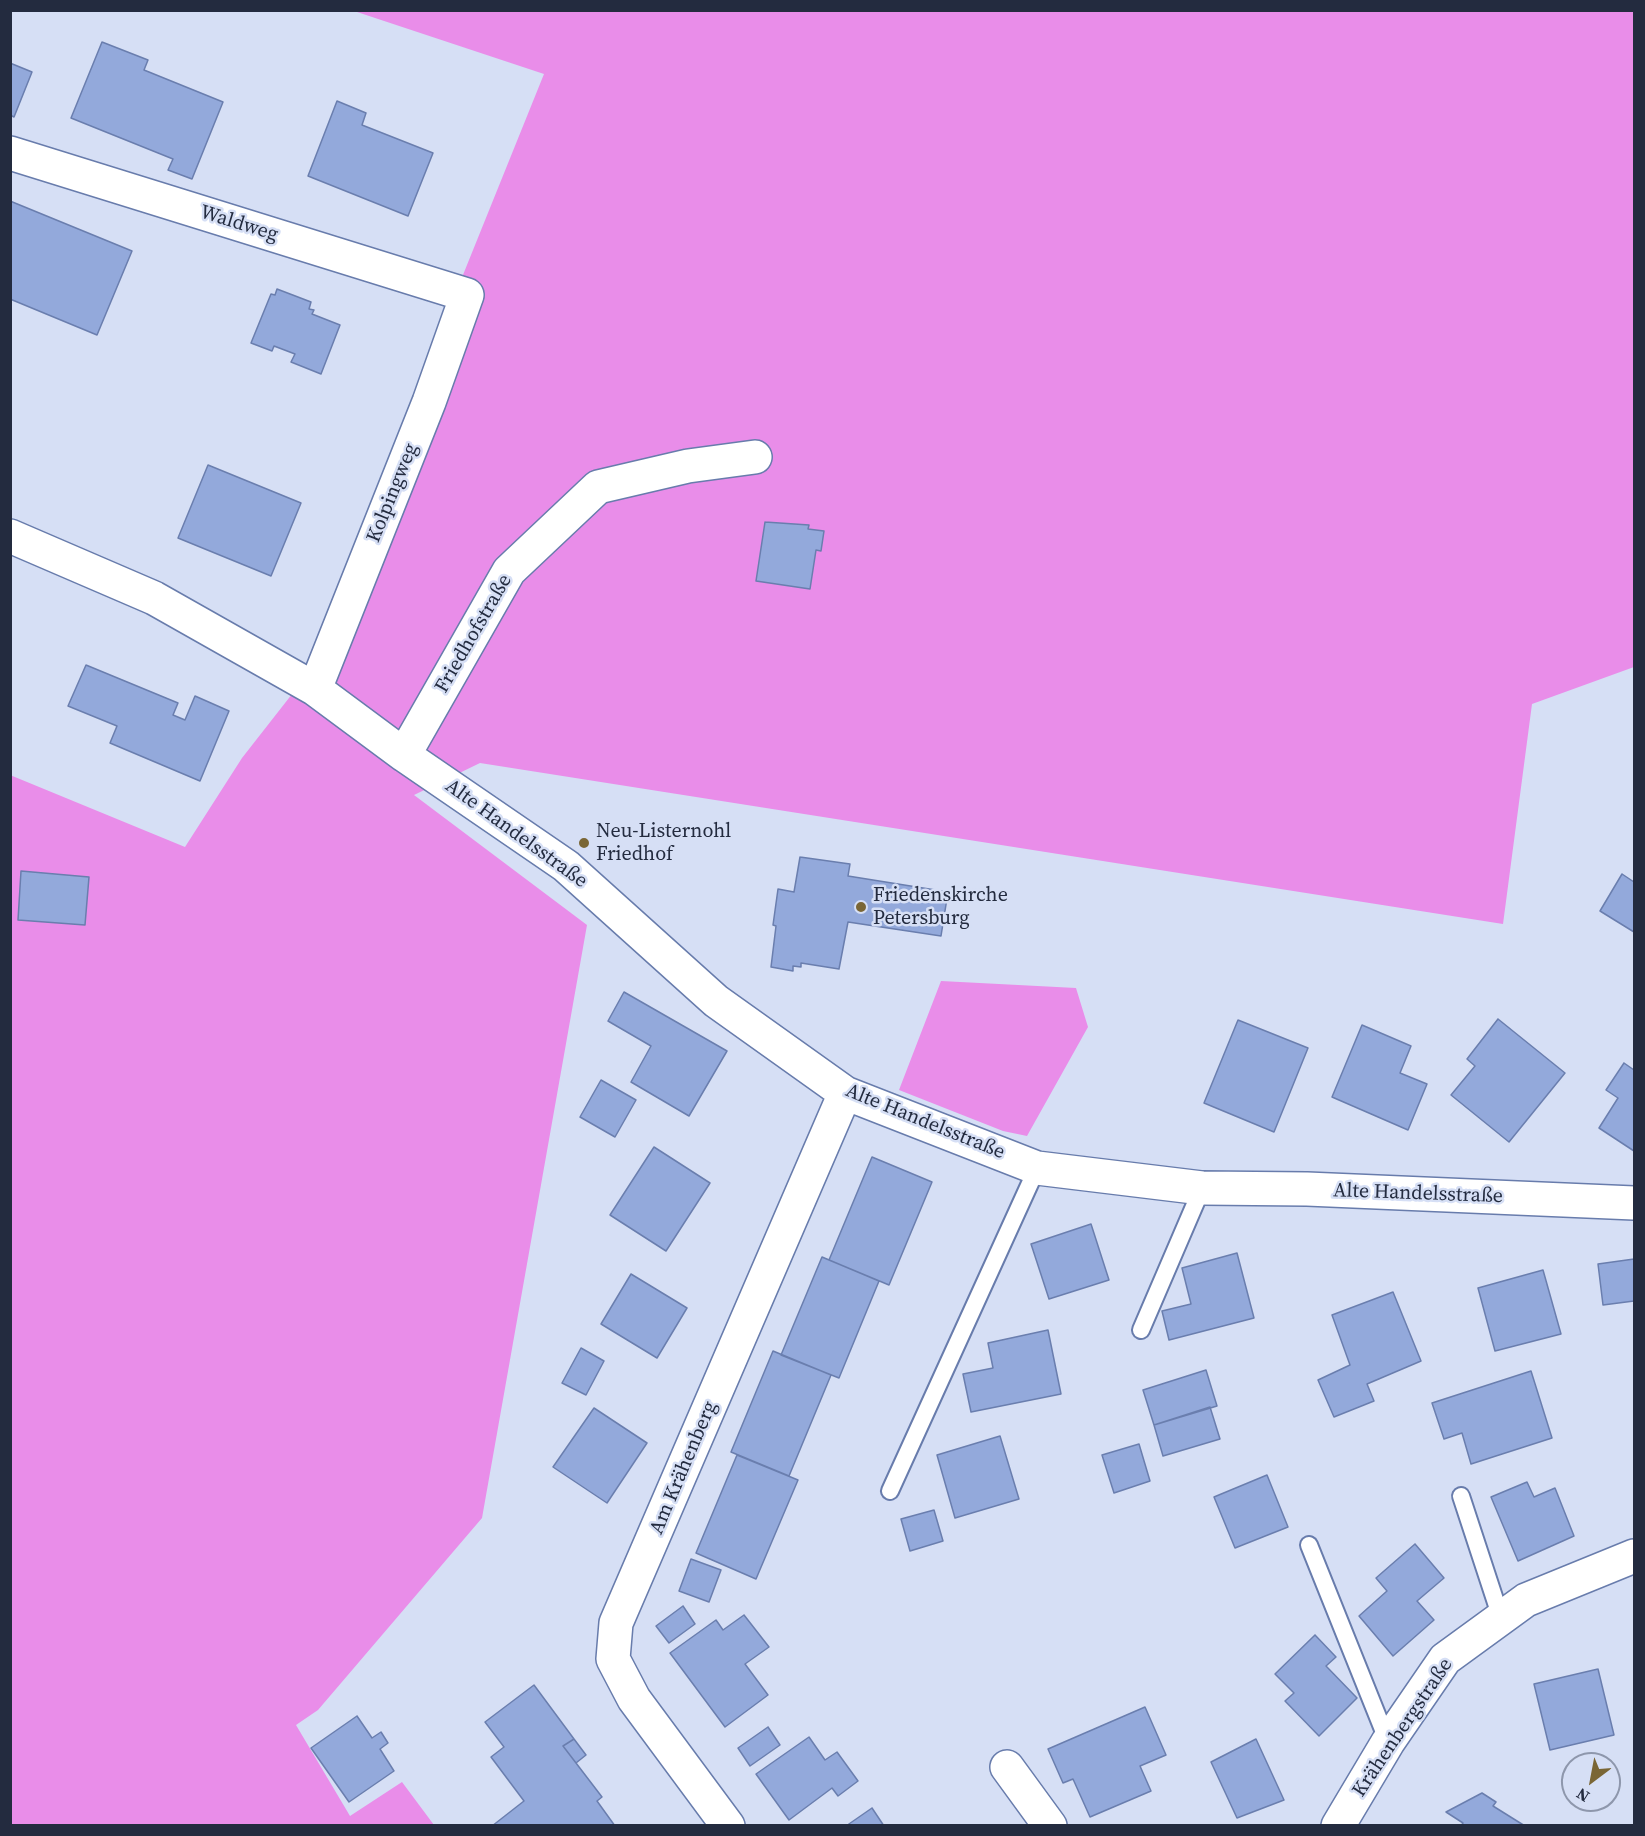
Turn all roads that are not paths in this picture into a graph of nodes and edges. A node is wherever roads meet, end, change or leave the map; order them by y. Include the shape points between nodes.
1 (10, 153) edge
2 (467, 295) joint
3 (755, 457) dead end
4 (10, 536) edge
5 (315, 689) junction
6 (404, 755) junction
7 (846, 1093) junction
8 (1037, 1168) junction
9 (1202, 1188) junction
10 (1635, 1203) edge
11 (1142, 1330) dead end
12 (890, 1491) dead end
13 (1461, 1496) dead end
14 (1309, 1545) dead end
15 (1635, 1556) edge
16 (1501, 1618) junction
17 (1388, 1742) junction
18 (1007, 1767) dead end
19 (728, 1826) edge
20 (1050, 1826) edge
21 (1338, 1826) edge

1 - 2 street, Waldweg
2 - 5 street, Kolpingweg via 429,402
3 - 6 street, Friedhofstraße via 688,466 598,487 509,571
4 - 5 street, Alte Handelsstraße via 154,598
5 - 6 street, Alte Handelsstraße
6 - 7 street, Alte Handelsstraße via 566,866 716,1001
7 - 8 street, Alte Handelsstraße
7 - 19 street, Am Krähenberg via 616,1623 613,1659 634,1699
8 - 9 street, Alte Handelsstraße
8 - 12 lane
9 - 10 street, Alte Handelsstraße
9 - 11 lane
13 - 16 lane
14 - 17 lane
15 - 16 street, Krähenbergstraße via 1526,1600
16 - 17 street, Krähenbergstraße via 1445,1659
17 - 21 street, Krähenbergstraße
18 - 20 street

